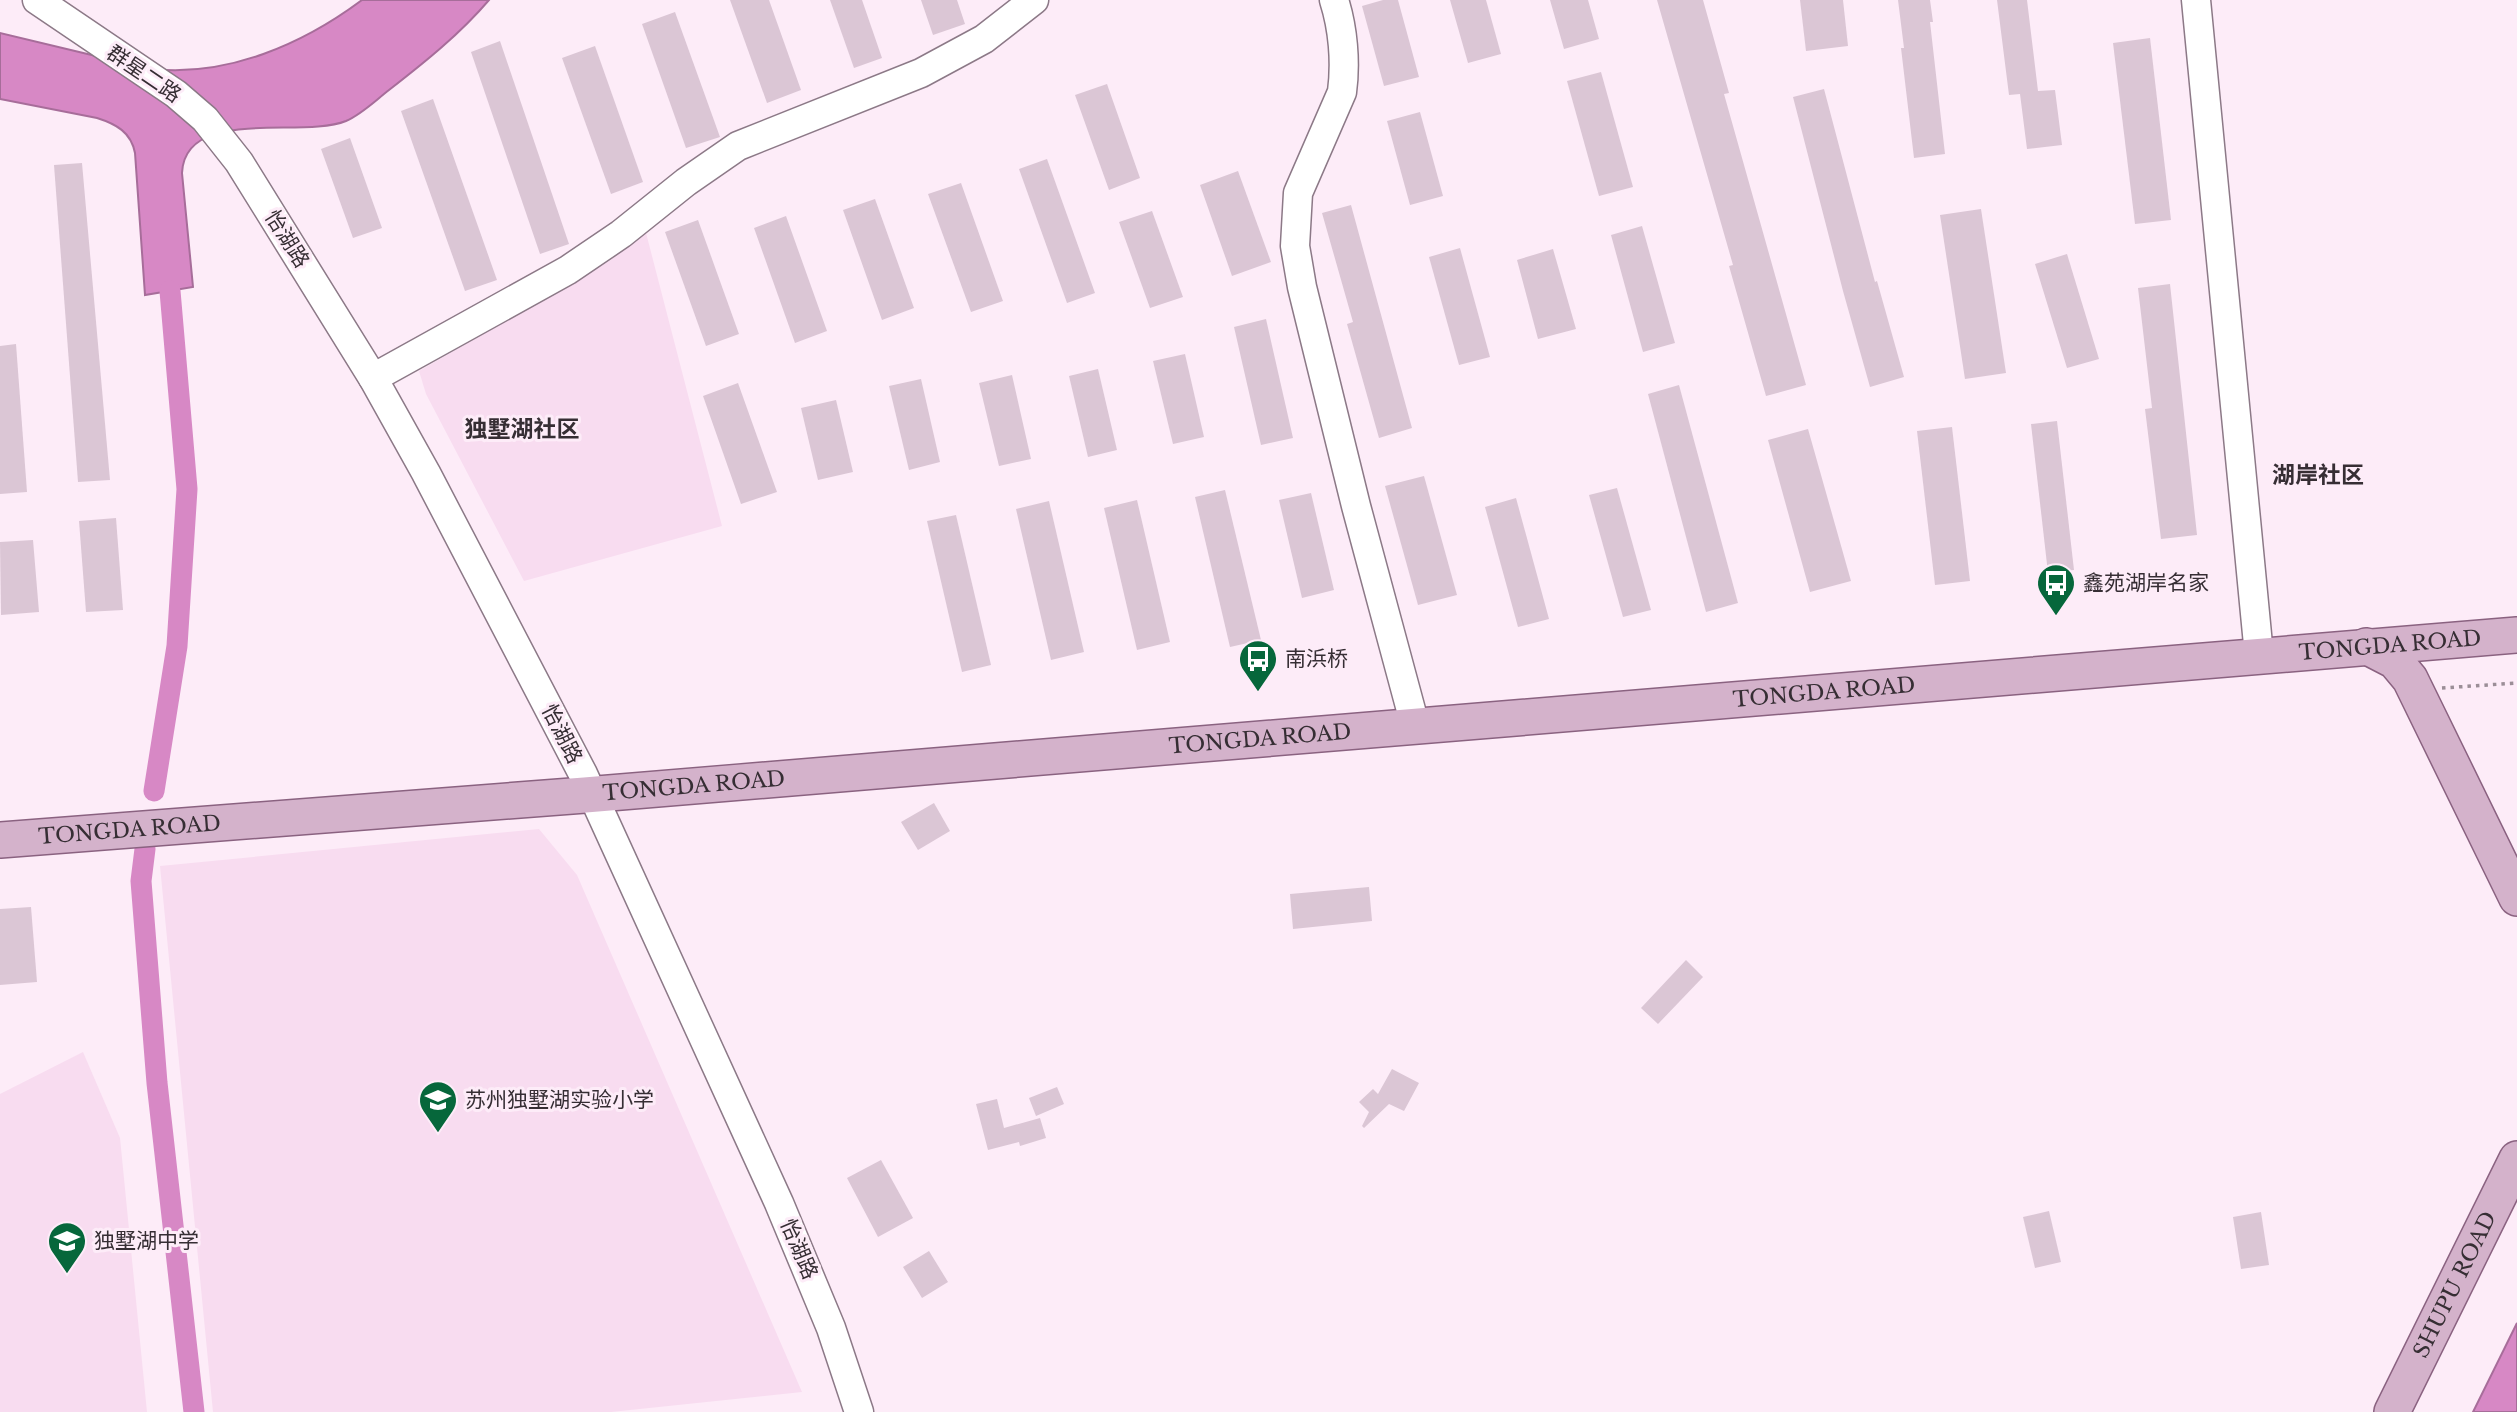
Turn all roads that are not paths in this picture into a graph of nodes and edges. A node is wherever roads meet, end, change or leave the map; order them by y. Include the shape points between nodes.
1 (37, 0) edge
2 (1034, 0) edge
3 (1334, 0) edge
4 (2196, 0) edge
5 (239, 162) joint
6 (373, 378) junction
7 (2517, 614) edge
8 (2517, 635) edge
9 (2258, 645) junction
10 (2366, 646) junction
11 (1412, 715) junction
12 (587, 784) junction
13 (0, 819) edge
14 (0, 840) edge
15 (2517, 898) edge
16 (2517, 1159) edge
17 (859, 1412) edge
18 (2392, 1412) edge

1 - 5 street, 群星二路 via 176,94 205,118
2 - 6 street via 984,39 921,72 738,146 568,270
3 - 11 street via 1345,74 1342,92 1298,193 1295,246 1356,506
4 - 9 street
5 - 6 street, 怡湖路
6 - 12 street, 怡湖路
7 - 9 main road, TONGDA ROAD
8 - 10 main road, TONGDA ROAD
9 - 10 main road, TONGDA ROAD
9 - 11 main road, TONGDA ROAD
10 - 15 main road via 2395,661 2410,679
11 - 12 main road, TONGDA ROAD
12 - 13 main road, TONGDA ROAD
12 - 14 main road, TONGDA ROAD
12 - 17 street, 怡湖路 via 779,1203 831,1328
16 - 18 main road, SHUPU ROAD

